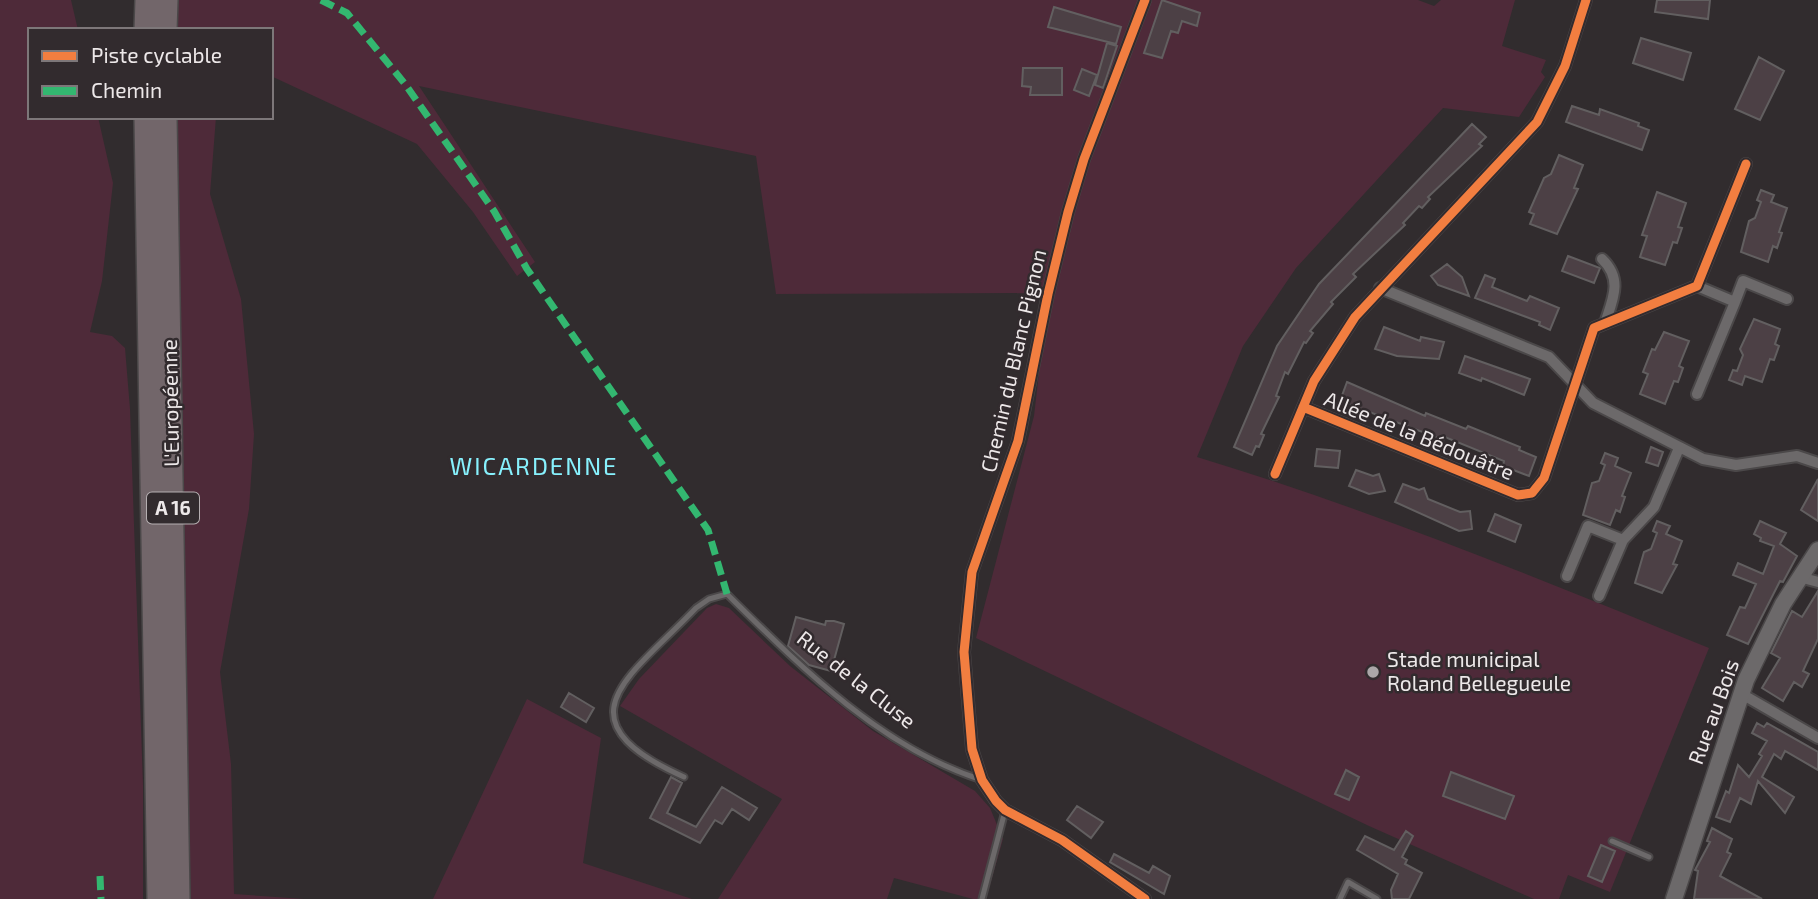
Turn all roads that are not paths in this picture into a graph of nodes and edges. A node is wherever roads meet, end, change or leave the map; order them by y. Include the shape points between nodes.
1 (146, 0) edge
2 (167, 0) edge
3 (1145, 0) edge
4 (1586, 0) edge
5 (145, 28) edge
6 (166, 28) edge
7 (145, 119) edge
8 (166, 119) edge
9 (1746, 164) dead end
10 (1602, 259) dead end
11 (1697, 286) junction
12 (1380, 288) junction
13 (1787, 299) dead end
14 (1735, 302) junction
15 (1605, 323) junction
16 (1575, 384) junction
17 (1697, 394) dead end
18 (1303, 407) junction
19 (1679, 448) junction
20 (1818, 463) edge
21 (1275, 474) dead end
22 (1623, 540) junction
23 (1818, 550) edge
24 (1567, 576) dead end
25 (1799, 577) junction
26 (1818, 582) edge
27 (1599, 596) dead end
28 (1740, 693) junction
29 (1818, 738) edge
30 (684, 777) dead end
31 (982, 780) junction
32 (1005, 810) junction
33 (1612, 842) dead end
34 (1649, 857) dead end
35 (158, 899) edge
36 (179, 899) edge
37 (982, 899) edge
38 (1145, 899) edge
39 (1340, 899) edge
40 (1377, 899) edge
41 (1674, 899) edge

1 - 5 highway
2 - 6 highway
3 - 31 street, Chemin du Blanc Pignon via 1080,172 1014,452 972,572 965,622 965,678 970,738
4 - 12 street via 1569,58 1530,131
7 - 35 highway, L'Européenne / A 16
8 - 36 highway, L'Européenne / A 16
9 - 11 street
10 - 15 street via 1616,286
11 - 14 street
11 - 15 street
12 - 16 street via 1549,357
12 - 18 street via 1330,354
13 - 14 street via 1743,281
14 - 17 street
15 - 16 street via 1594,328
16 - 18 street, Allée de la Bédouâtre via 1541,484 1523,496
16 - 19 street via 1598,406
18 - 21 street
19 - 20 street via 1727,465 1790,456
19 - 22 street via 1654,507
22 - 24 street via 1588,526
22 - 27 street
23 - 25 main road, Rue au Bois
25 - 26 street
25 - 28 main road, Rue au Bois
28 - 29 street
28 - 41 main road, Rue au Bois
30 - 31 lane, Rue de la Cluse via 654,763 622,739 615,730 612,711 625,683 696,608 727,594 875,724 957,771
31 - 32 street
32 - 37 lane
32 - 38 street via 1062,840
33 - 34 lane
39 - 40 lane via 1348,882

